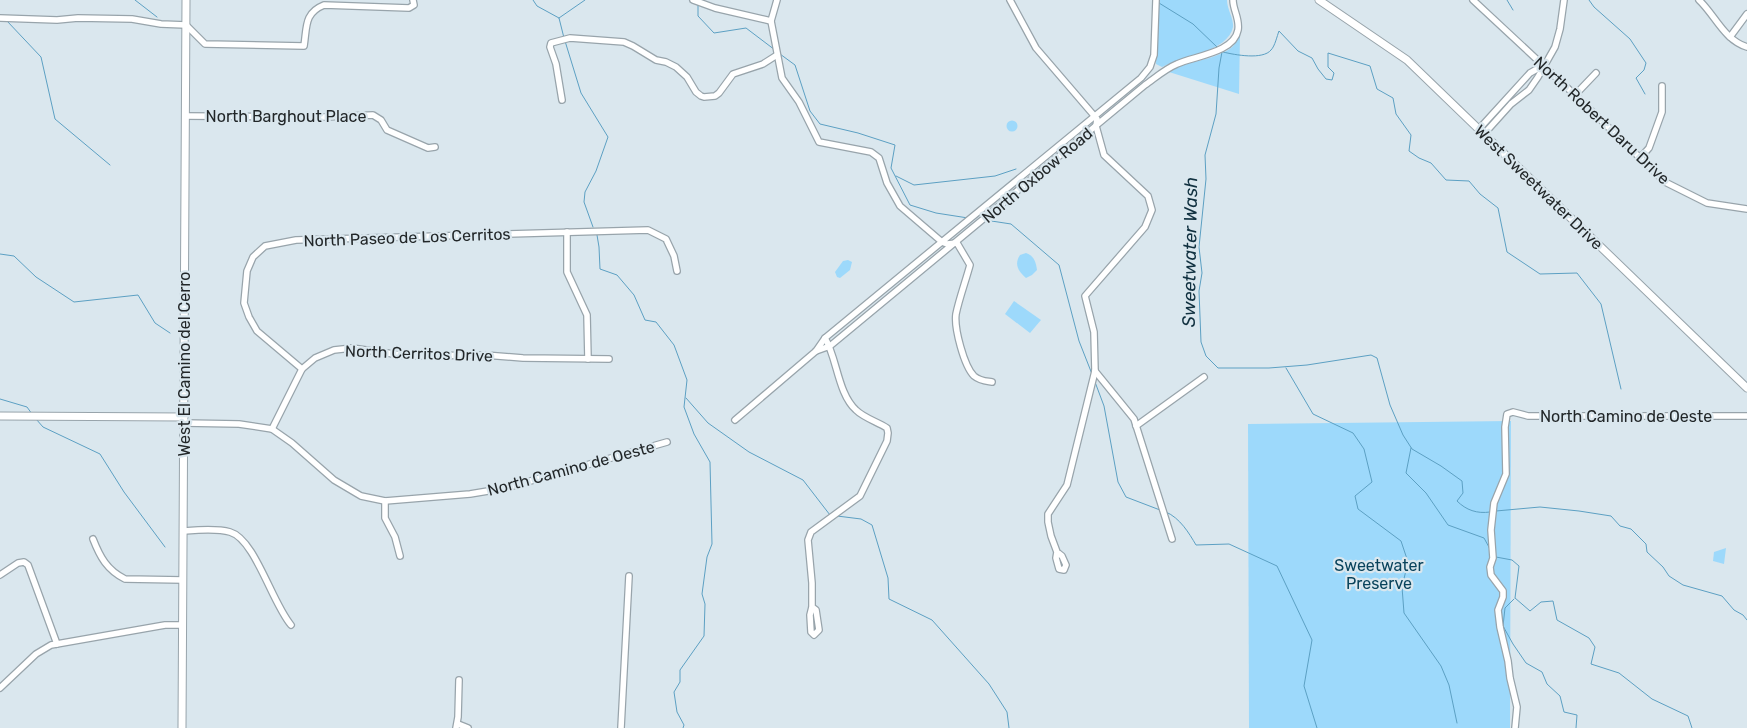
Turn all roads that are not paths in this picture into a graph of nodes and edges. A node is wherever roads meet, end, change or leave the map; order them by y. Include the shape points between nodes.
1 (186, 0) edge
2 (413, 0) edge
3 (693, 0) edge
4 (777, 0) edge
5 (1010, 0) edge
6 (1156, 0) edge
7 (1233, 0) edge
8 (1319, 0) edge
9 (1472, 0) edge
10 (1564, 0) edge
11 (1699, 0) edge
12 (1747, 14) edge
13 (0, 18) edge
14 (771, 21) junction
15 (186, 25) junction
16 (1730, 37) junction
17 (1747, 47) edge
18 (777, 56) junction
19 (1544, 65) junction
20 (1596, 73) dead end
21 (1662, 86) dead end
22 (1575, 95) junction
23 (562, 100) dead end
24 (1094, 115) junction
25 (185, 116) junction
26 (1096, 126) junction
27 (1481, 131) junction
28 (435, 148) dead end
29 (1640, 158) junction
30 (1747, 209) edge
31 (567, 232) junction
32 (942, 242) junction
33 (957, 242) junction
34 (677, 271) dead end
35 (825, 338) junction
36 (830, 346) junction
37 (816, 352) junction
38 (588, 359) junction
39 (609, 359) dead end
40 (302, 369) junction
41 (1095, 371) junction
42 (1204, 377) dead end
43 (992, 382) dead end
44 (1747, 388) edge
45 (0, 416) edge
46 (1747, 416) edge
47 (184, 420) junction
48 (736, 420) dead end
49 (1136, 426) junction
50 (272, 429) junction
51 (668, 442) dead end
52 (385, 500) junction
53 (183, 531) junction
54 (93, 539) dead end
55 (1172, 539) dead end
56 (1057, 552) dead end
57 (400, 556) dead end
58 (0, 575) edge
59 (629, 576) dead end
60 (183, 580) junction
61 (812, 607) dead end
62 (183, 625) junction
63 (291, 625) dead end
64 (57, 644) junction
65 (459, 680) dead end
66 (0, 688) edge
67 (457, 726) edge
68 (182, 728) edge
69 (468, 728) edge
70 (621, 728) edge
71 (1514, 728) edge

1 - 15 street, West El Camino del Cerro
2 - 15 street via 414,5 409,8 318,7 308,18 304,46 205,44
3 - 14 street
4 - 14 street
5 - 24 street via 1036,48
6 - 24 street, North Oxbow Road via 1154,55 1150,67
7 - 26 street, North Oxbow Road via 1238,32 1232,42 1214,52 1177,63
8 - 27 street, West Sweetwater Drive via 1407,60
9 - 19 street, North Robert Daru Drive
10 - 19 street via 1555,47
11 - 16 street
12 - 16 street
13 - 15 street via 132,19
14 - 18 street
15 - 25 street, West El Camino del Cerro
16 - 17 street
18 - 23 street via 733,74 719,93 704,97 676,67 624,42 560,39 550,43 550,47
18 - 32 street via 782,78 799,102 819,142 871,152 879,158 887,183 900,206
19 - 22 street, North Robert Daru Drive
19 - 27 street via 1530,73
19 - 27 street via 1529,90
20 - 22 street
21 - 29 street via 1662,112 1649,148
22 - 29 street, North Robert Daru Drive
24 - 26 street
24 - 32 street, North Oxbow Road
25 - 28 street, North Barghout Place via 373,115 387,130
25 - 47 street, West El Camino del Cerro
26 - 33 street, North Oxbow Road
26 - 41 street via 1104,155 1148,196 1152,210 1145,226 1085,296 1094,332
27 - 44 street, West Sweetwater Drive
29 - 30 street, North Robert Daru Drive via 1665,182 1707,203
31 - 34 street, North Paseo de Los Cerritos via 648,230 666,239
31 - 38 street via 567,272 587,315
31 - 40 street, North Paseo de Los Cerritos via 296,240 265,246 253,257 247,271 244,303 258,331
32 - 33 street
32 - 35 street, North Oxbow Road
33 - 36 street, North Oxbow Road
33 - 43 street via 970,265 956,314 957,333 973,375 982,381
35 - 36 street
35 - 37 street, North Oxbow Road
36 - 37 street, North Oxbow Road
36 - 61 street via 843,390 856,410 887,428 888,433 860,496 811,532 808,540
37 - 48 street, North Oxbow Road
38 - 39 street, North Cerritos Drive
38 - 40 street, North Cerritos Drive via 408,356 352,348 324,354
40 - 50 street, North Cerritos Drive
41 - 49 street via 1134,419
41 - 56 street via 1067,486 1048,514
42 - 49 street
45 - 47 street, North Camino de Oeste
46 - 71 street, North Camino de Oeste via 1507,414 1506,474 1494,503 1490,567 1491,575 1503,590 1498,610 1516,707
47 - 50 street, North Camino de Oeste
47 - 53 street, West El Camino del Cerro
49 - 55 street
50 - 52 street, North Camino de Oeste via 334,480 362,496
51 - 52 street, North Camino de Oeste via 506,488
52 - 57 street via 386,518
53 - 60 street, West El Camino del Cerro
53 - 63 street via 231,532 244,541
54 - 60 street via 104,562 124,579
58 - 64 street via 18,563 24,562 30,568
59 - 70 street
60 - 62 street, West El Camino del Cerro
62 - 64 street via 165,625
62 - 68 street, West El Camino del Cerro
64 - 66 street via 36,654
65 - 67 street
67 - 69 street

